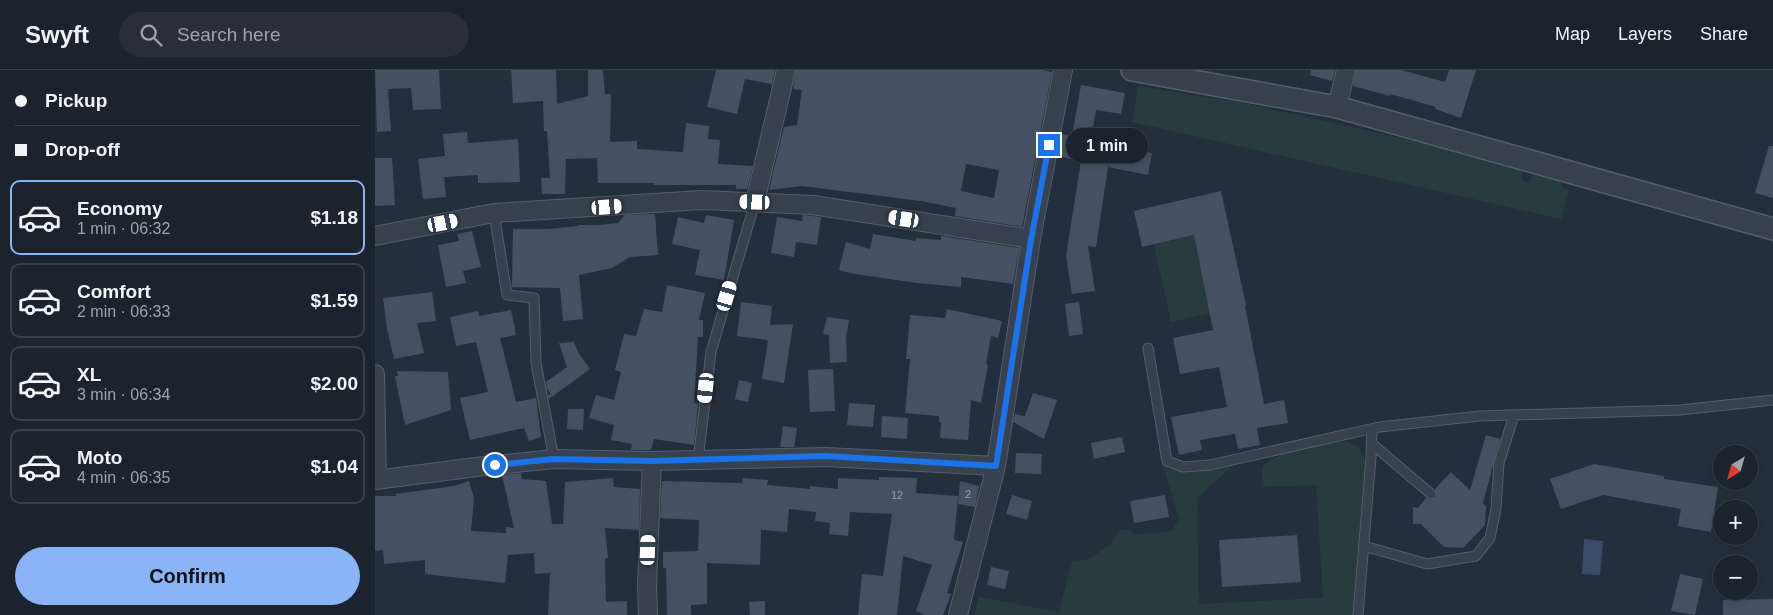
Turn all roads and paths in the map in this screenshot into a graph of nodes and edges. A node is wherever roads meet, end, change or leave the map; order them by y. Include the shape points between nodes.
1 (786, 70) edge
2 (1063, 70) edge
3 (1131, 70) edge
4 (1346, 70) edge
5 (1337, 107) junction
6 (755, 202) junction
7 (494, 213) junction
8 (1773, 228) edge
9 (375, 236) edge
10 (1031, 240) junction
11 (1148, 348) dead end
12 (375, 374) edge
13 (1773, 400) edge
14 (1514, 415) junction
15 (1372, 428) junction
16 (1371, 443) junction
17 (554, 459) junction
18 (698, 460) junction
19 (652, 461) junction
20 (996, 466) junction
21 (376, 480) edge
22 (1431, 494) dead end
23 (1364, 546) junction
24 (648, 615) edge
25 (958, 615) edge
26 (1358, 615) edge

1 - 6 street
2 - 10 street
3 - 5 street
4 - 5 street
5 - 8 street
6 - 7 street via 702,200
6 - 10 street via 813,204
6 - 18 lane via 711,352
7 - 9 street
7 - 17 lane via 507,295 534,298 536,363
10 - 20 street
11 - 15 lane via 1167,460 1183,467 1210,465
12 - 21 street
13 - 14 lane via 1680,410
14 - 15 lane
14 - 23 lane via 1499,464 1490,538 1477,556 1427,564
15 - 16 lane
16 - 22 lane
16 - 23 lane
17 - 19 street
17 - 21 street
18 - 19 street
18 - 20 street via 826,456
19 - 24 street
20 - 25 street
23 - 26 lane

